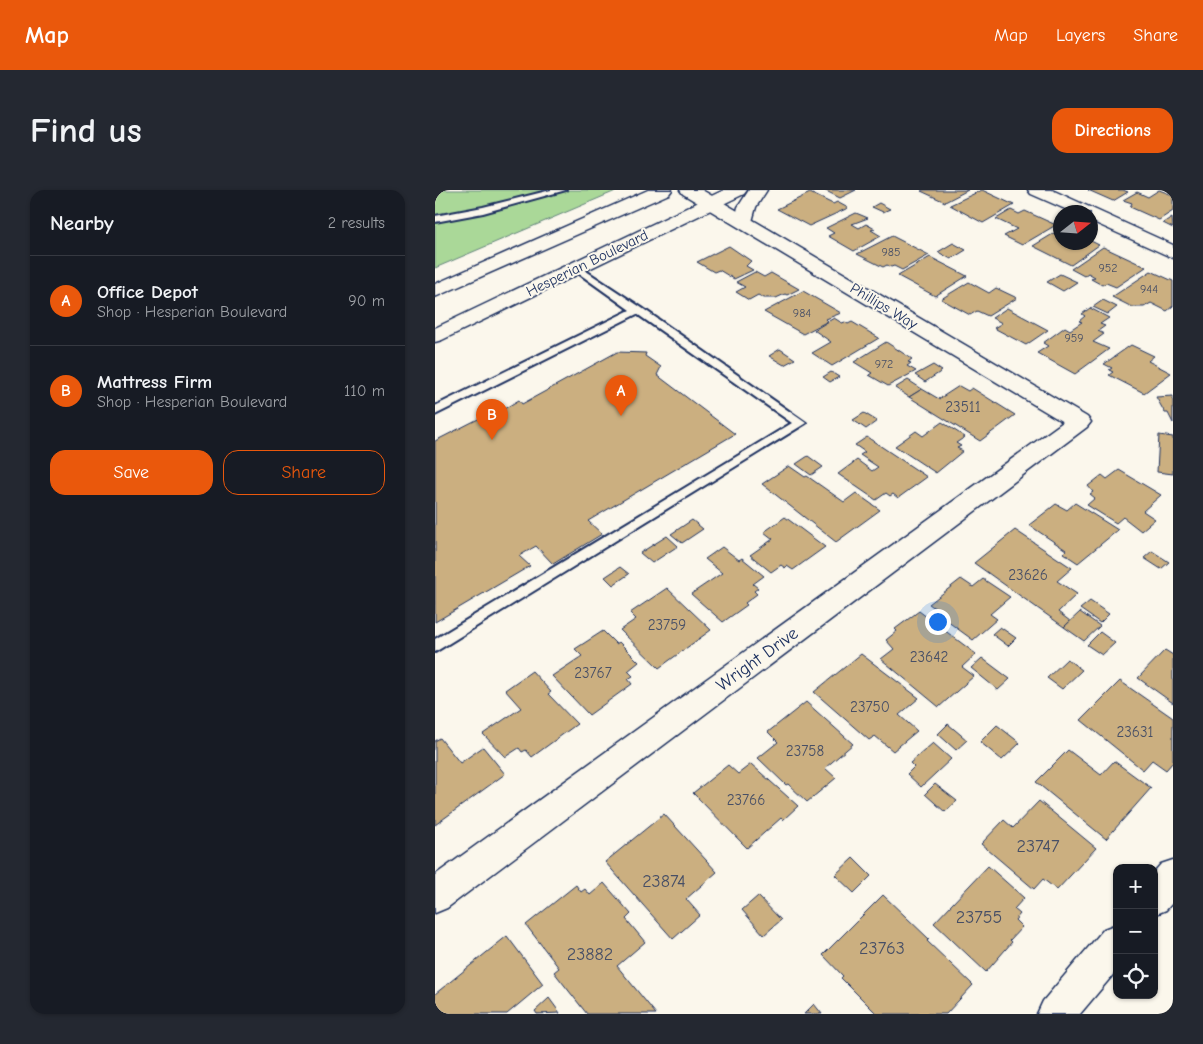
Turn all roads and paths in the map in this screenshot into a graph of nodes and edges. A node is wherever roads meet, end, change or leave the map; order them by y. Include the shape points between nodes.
1 (561, 190) edge
2 (663, 190) edge
3 (689, 190) edge
4 (738, 190) edge
5 (758, 190) edge
6 (1037, 190) edge
7 (711, 203) junction
8 (1070, 205) edge
9 (1098, 217) edge
10 (435, 219) edge
11 (600, 219) junction
12 (744, 221) junction
13 (1173, 252) edge
14 (577, 268) junction
15 (435, 276) edge
16 (467, 277) junction
17 (435, 291) edge
18 (637, 310) junction
19 (455, 327) junction
20 (435, 336) edge
21 (435, 411) edge
22 (1079, 422) joint
23 (435, 646) edge
24 (1173, 876) edge
25 (1158, 893) edge
26 (435, 896) edge
27 (1113, 947) edge
28 (1055, 1014) edge

1 - 10 lane
2 - 11 street, Hesperian Boulevard
3 - 7 street, Phillips Way
4 - 7 street, Hesperian Boulevard
5 - 12 street via 747,207
6 - 8 street
7 - 12 street, Phillips Way
7 - 14 street, Hesperian Boulevard
9 - 13 street
11 - 16 street, Hesperian Boulevard
11 - 19 street via 570,246 500,280 466,302
12 - 22 street, Phillips Way
14 - 18 lane
14 - 19 street, Hesperian Boulevard
15 - 16 street
16 - 17 street, Hesperian Boulevard
18 - 21 lane
18 - 23 lane via 800,423
19 - 20 street, Hesperian Boulevard
22 - 26 street, Wright Drive
24 - 25 street
27 - 28 street

